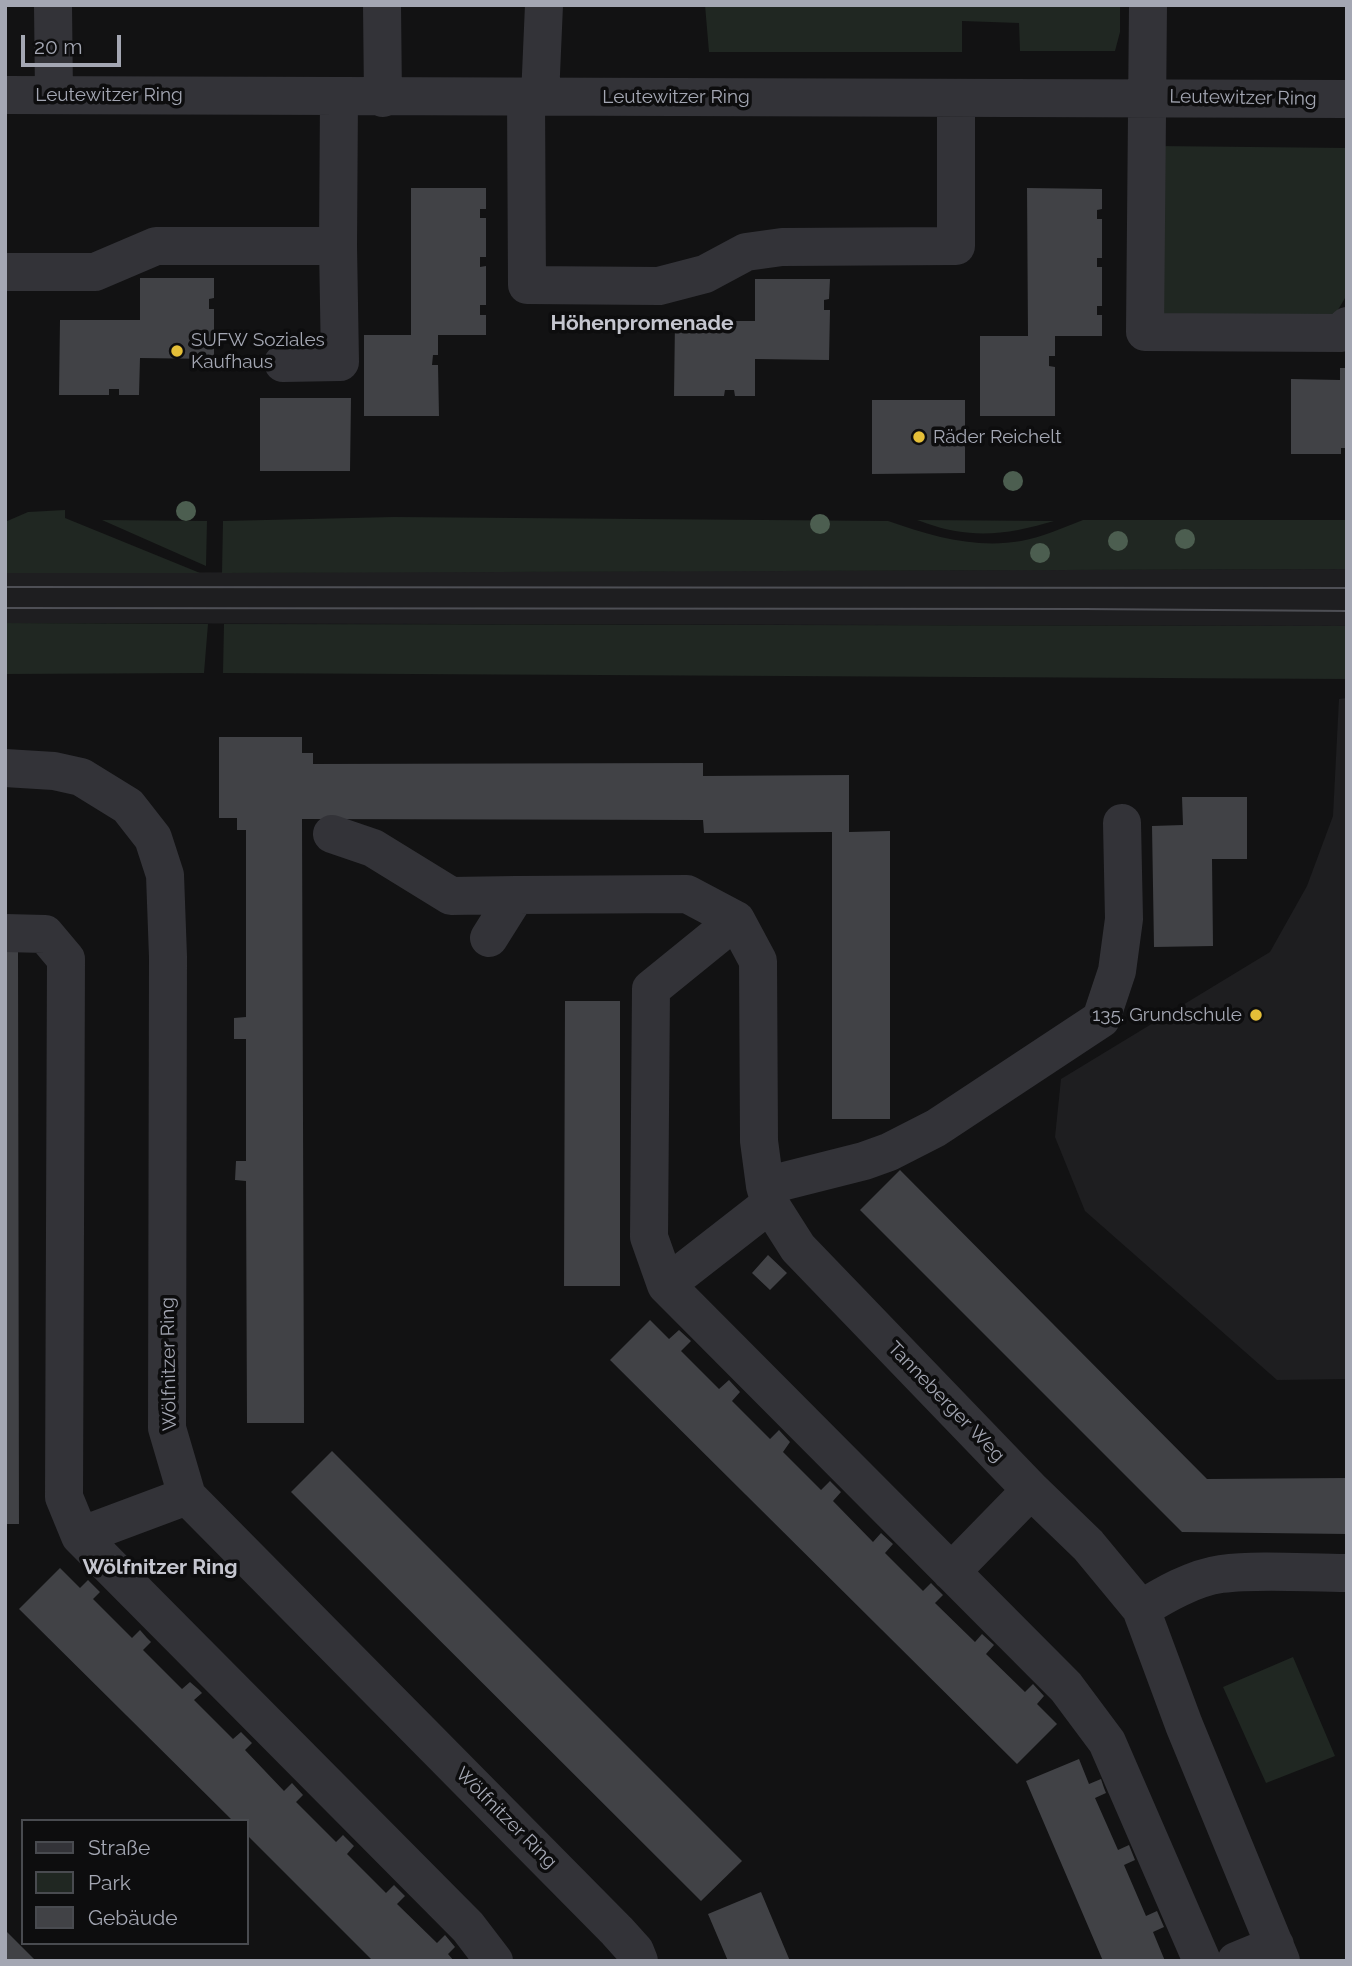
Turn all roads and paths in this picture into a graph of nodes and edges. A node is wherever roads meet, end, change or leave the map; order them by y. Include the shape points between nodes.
1 (53, 5) edge
2 (382, 5) edge
3 (544, 5) edge
4 (1148, 5) edge
5 (5, 95) edge
6 (54, 95) junction
7 (339, 97) junction
8 (533, 97) junction
9 (1146, 97) junction
10 (383, 98) junction
11 (956, 98) junction
12 (1347, 99) edge
13 (338, 246) junction
14 (5, 272) edge
15 (1347, 326) edge
16 (283, 363) dead end
17 (5, 768) edge
18 (1122, 823) dead end
19 (332, 834) dead end
20 (516, 895) junction
21 (736, 920) junction
22 (5, 933) edge
23 (489, 938) dead end
24 (768, 1195) junction
25 (666, 1285) junction
26 (1031, 1490) junction
27 (187, 1496) junction
28 (80, 1536) junction
29 (951, 1572) junction
30 (1347, 1573) edge
31 (1141, 1609) junction
32 (1278, 1953) edge
33 (494, 1961) edge
34 (639, 1961) edge
35 (1202, 1961) edge
36 (1236, 1961) edge

1 - 6 street
2 - 10 street
3 - 8 street
4 - 9 street
5 - 6 street, Leutewitzer Ring
6 - 7 street, Leutewitzer Ring
7 - 10 street, Leutewitzer Ring
7 - 13 street
8 - 10 street, Leutewitzer Ring
8 - 11 street, Leutewitzer Ring
8 - 11 street via 527,285 659,286 705,274 746,252 782,247 956,246
9 - 11 street, Leutewitzer Ring
9 - 12 street, Leutewitzer Ring
9 - 15 street via 1145,331 1342,334
13 - 14 street via 156,246 95,272
13 - 16 street via 340,362
17 - 27 street, Wölfnitzer Ring via 81,777 128,806 153,838 165,875 167,1428
18 - 24 street via 1124,919 1116,971 1101,1019 936,1128 889,1152
19 - 20 street via 373,848 451,896
20 - 21 street via 687,894
20 - 23 street
21 - 24 street, Tanneberger Weg via 758,961 759,1141
21 - 25 street via 651,989 649,1237
22 - 28 street via 45,934 66,959 64,1497
24 - 25 street
24 - 26 street, Tanneberger Weg via 799,1248
25 - 29 street
26 - 29 street
26 - 31 street, Tanneberger Weg via 1088,1545
27 - 28 street
27 - 34 street, Wölfnitzer Ring via 607,1921
28 - 33 street via 468,1927
29 - 35 street via 1066,1687 1107,1742
30 - 31 street via 1218,1574
31 - 32 street, Tanneberger Weg
32 - 36 street

